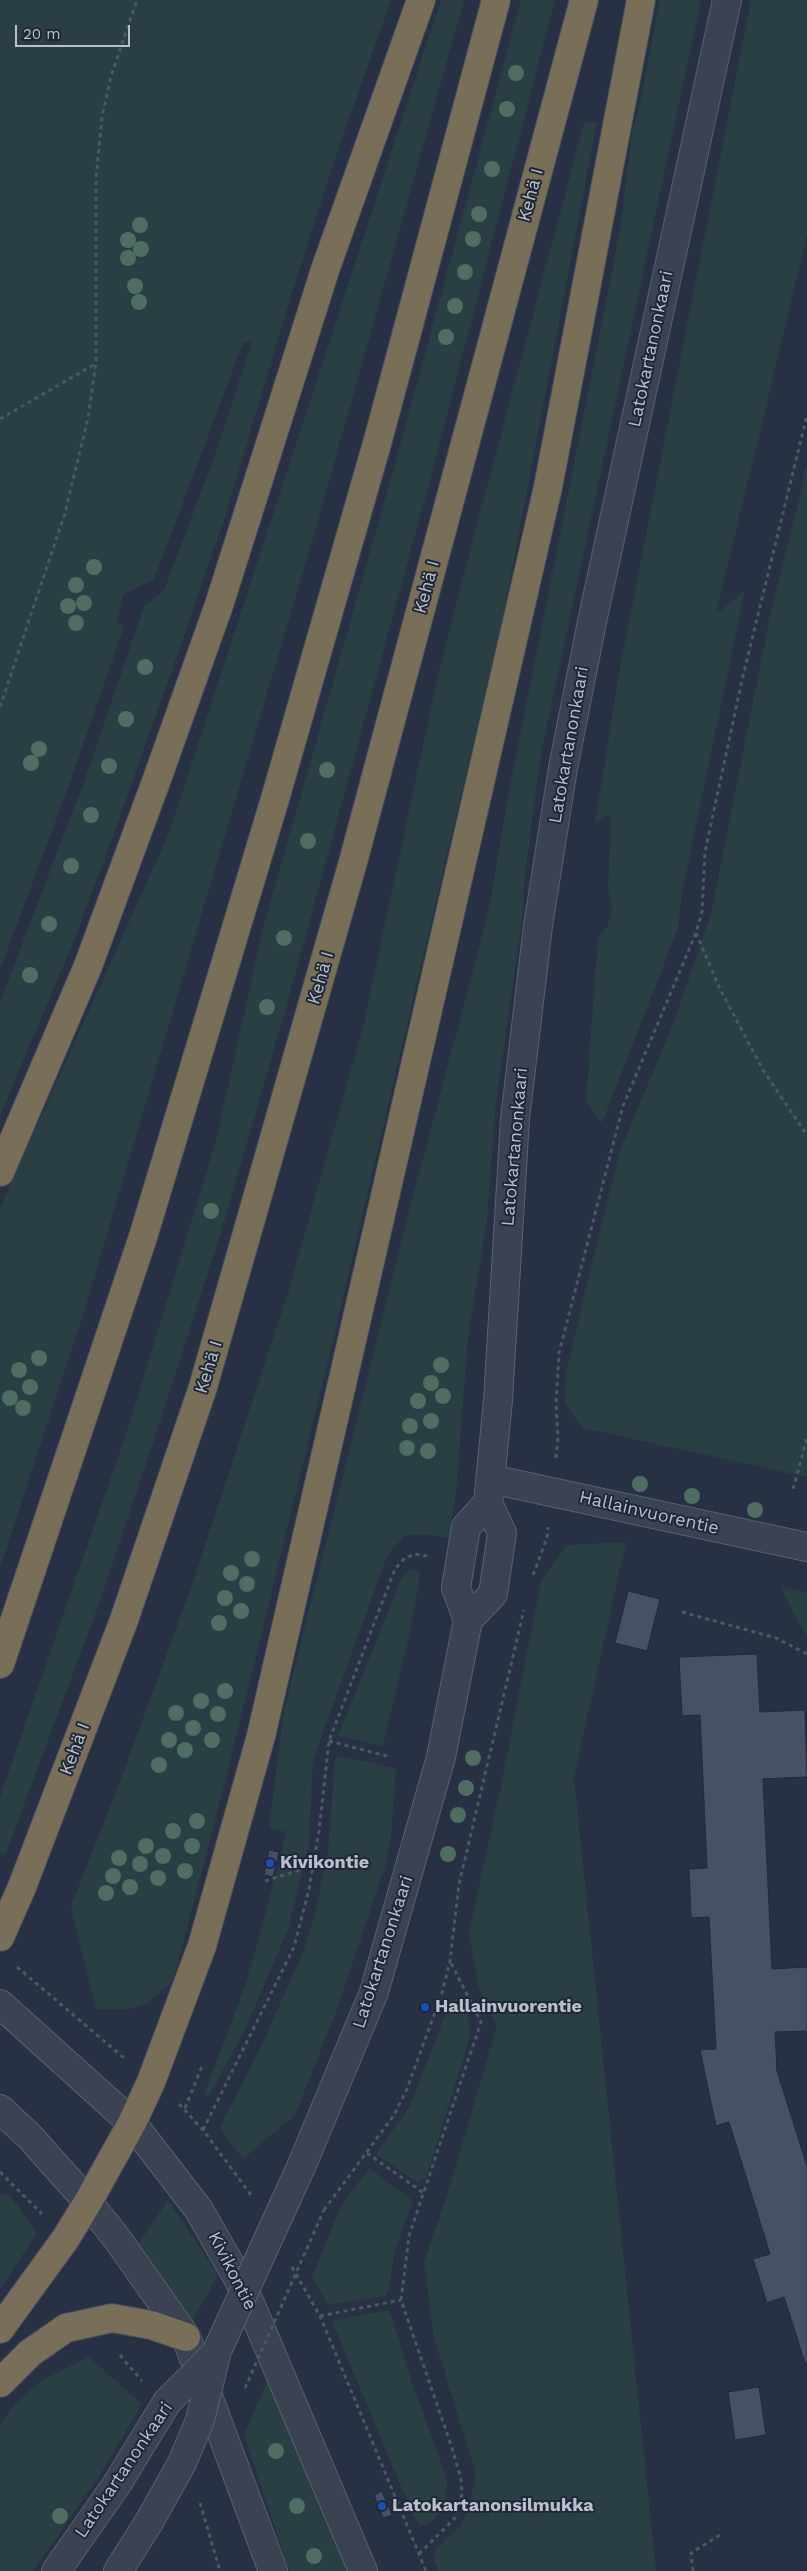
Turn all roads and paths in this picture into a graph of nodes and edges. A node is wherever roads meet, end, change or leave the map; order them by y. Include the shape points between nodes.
1 (137, 0) edge
2 (421, 0) edge
3 (496, 0) edge
4 (584, 0) edge
5 (641, 0) edge
6 (727, 0) edge
7 (96, 364) junction
8 (807, 415) edge
9 (0, 418) edge
10 (0, 707) edge
11 (696, 933) junction
12 (807, 1135) edge
13 (0, 1172) edge
14 (558, 1438) dead end
15 (807, 1438) edge
16 (793, 1489) dead end
17 (490, 1491) junction
18 (547, 1538) dead end
19 (807, 1547) edge
20 (430, 1556) dead end
21 (530, 1585) dead end
22 (526, 1604) dead end
23 (682, 1612) dead end
24 (468, 1620) junction
25 (807, 1654) edge
26 (0, 1664) edge
27 (328, 1740) junction
28 (391, 1756) dead end
29 (313, 1866) junction
30 (265, 1881) dead end
31 (0, 1937) edge
32 (450, 1962) junction
33 (15, 1965) dead end
34 (0, 2004) edge
35 (127, 2060) dead end
36 (202, 2066) dead end
37 (0, 2109) edge
38 (132, 2122) junction
39 (203, 2130) junction
40 (367, 2153) junction
41 (0, 2172) edge
42 (425, 2194) junction
43 (252, 2197) dead end
44 (88, 2202) junction
45 (324, 2210) dead end
46 (44, 2216) dead end
47 (291, 2265) dead end
48 (401, 2300) junction
49 (320, 2316) junction
50 (0, 2329) edge
51 (186, 2337) junction
52 (218, 2352) junction
53 (0, 2383) edge
54 (723, 2533) dead end
55 (419, 2554) junction
56 (56, 2571) edge
57 (118, 2571) edge
58 (273, 2571) edge
59 (363, 2571) edge
60 (426, 2571) edge
61 (692, 2571) edge

1 - 7 path via 111,76 102,117 96,179
2 - 13 highway via 325,270 218,605 157,779 88,966
3 - 26 highway via 378,440 272,808 143,1237
4 - 31 highway, Kehä I via 354,862 203,1387 124,1620
5 - 38 highway via 548,487 261,1736 202,1946 151,2082
6 - 17 street, Latokartanonkaari via 563,768 538,926 515,1118
7 - 9 path
7 - 10 path via 88,418 65,513
8 - 11 path via 740,690 705,852 702,912
11 - 12 path via 720,989 763,1070
11 - 14 path via 623,1106 559,1353
15 - 16 path
17 - 19 street, Hallainvuorentie
17 - 24 street via 466,1527 456,1588
17 - 24 street, Latokartanonkaari via 502,1533 493,1594
18 - 21 path
20 - 27 path via 415,1554 405,1558 395,1569
22 - 32 path via 459,1884
23 - 25 path via 776,1638
24 - 52 street, Latokartanonkaari, bridge via 441,1758 374,1992 301,2168
27 - 28 path
27 - 29 path
29 - 30 path
29 - 39 path via 294,1947
32 - 40 path via 407,2088 394,2115
32 - 42 path via 481,2022
33 - 35 path
34 - 38 street, Kivikontie
36 - 39 path via 185,2108
37 - 44 street via 30,2137
38 - 44 highway
38 - 59 street, Kivikontie via 200,2210 244,2289
39 - 43 path
40 - 42 path
40 - 45 path
41 - 46 path
42 - 48 path via 409,2236
44 - 50 highway
44 - 51 street
47 - 49 path
48 - 49 path
48 - 55 path via 461,2479 462,2494 456,2517
49 - 55 path
51 - 53 highway via 112,2318 66,2328 30,2353
51 - 58 street
52 - 56 street, Latokartanonkaari, bridge via 167,2402 117,2484
52 - 57 street, Latokartanonkaari, bridge via 182,2463
54 - 61 path via 691,2553
55 - 60 path

